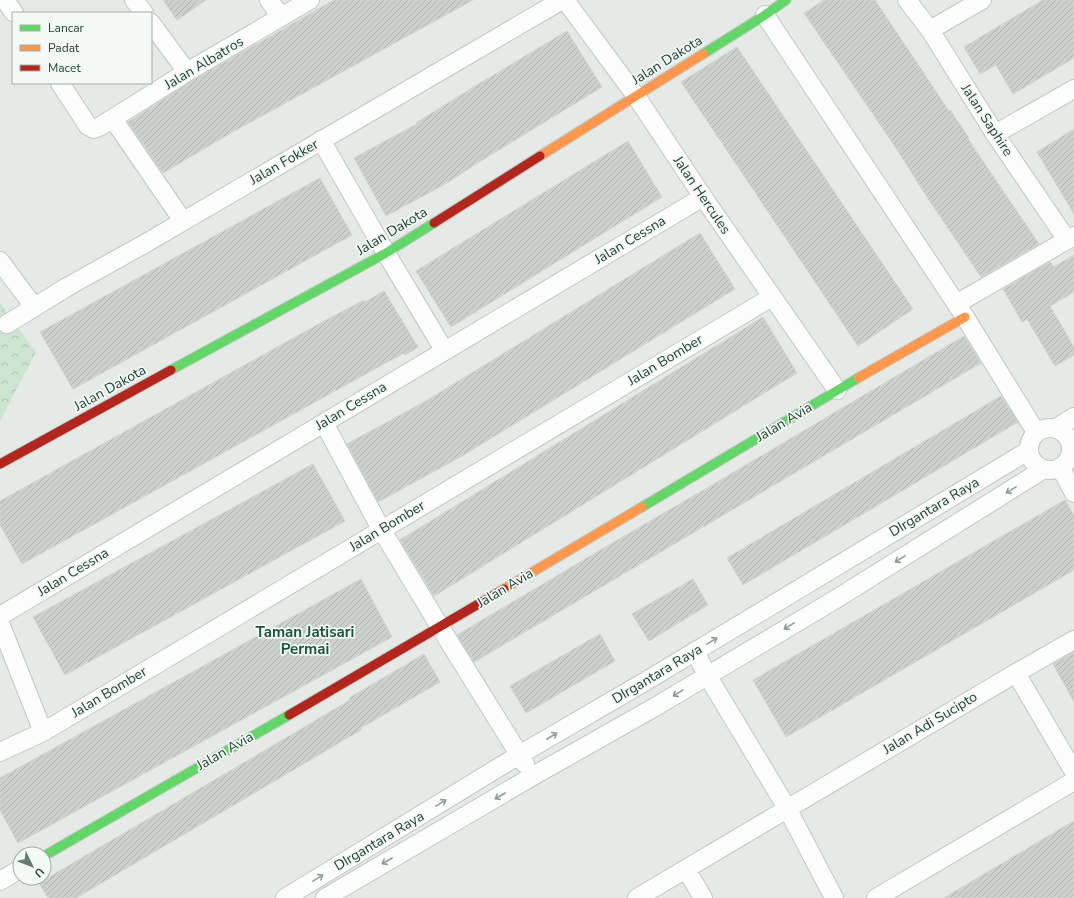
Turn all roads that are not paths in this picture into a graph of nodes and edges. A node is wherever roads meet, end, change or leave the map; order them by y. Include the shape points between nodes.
1 (5, 0) edge
2 (134, 0) edge
3 (269, 0) edge
4 (310, 0) edge
5 (562, 0) edge
6 (565, 0) edge
7 (786, 0) edge
8 (908, 0) edge
9 (982, 0) edge
10 (13, 12) edge
11 (143, 12) edge
12 (764, 16) junction
13 (281, 17) junction
14 (152, 24) edge
15 (930, 30) junction
16 (187, 72) junction
17 (61, 84) edge
18 (1074, 89) edge
19 (636, 96) junction
20 (106, 123) junction
21 (995, 134) junction
22 (321, 140) junction
23 (703, 197) junction
24 (183, 221) junction
25 (1071, 238) edge
26 (386, 253) junction
27 (0, 261) edge
28 (772, 297) junction
29 (34, 307) junction
30 (961, 310) junction
31 (6, 324) dead end
32 (444, 350) junction
33 (837, 390) junction
34 (1074, 417) edge
35 (324, 423) junction
36 (1056, 428) junction
37 (1036, 432) junction
38 (1073, 450) edge
39 (1028, 451) junction
40 (0, 464) edge
41 (1052, 468) junction
42 (1074, 493) edge
43 (381, 529) junction
44 (822, 574) junction
45 (836, 598) junction
46 (0, 616) edge
47 (0, 623) edge
48 (440, 627) junction
49 (1074, 640) edge
50 (695, 651) junction
51 (1016, 673) junction
52 (707, 675) junction
53 (43, 732) junction
54 (0, 752) edge
55 (519, 755) junction
56 (1074, 772) edge
57 (533, 776) junction
58 (1074, 781) edge
59 (787, 808) junction
60 (52, 851) edge
61 (686, 869) junction
62 (12, 874) edge
63 (0, 881) edge
64 (287, 898) edge
65 (325, 898) edge
66 (637, 898) edge
67 (703, 898) edge
68 (834, 898) edge
69 (876, 898) edge

1 - 10 street
2 - 11 street
3 - 13 street
4 - 13 street, Jalan Albatros
5 - 22 street, Jalan Fokker
6 - 19 street, Jalan Hercules
7 - 12 street, Jalan Dakota
8 - 15 street, Jalan Saphire
9 - 15 street
12 - 19 street, Jalan Dakota
12 - 30 street
13 - 16 street, Jalan Albatros
14 - 16 street
15 - 21 street, Jalan Saphire
16 - 20 street, Jalan Albatros
17 - 20 street via 88,126 94,129
18 - 21 street
19 - 23 street, Jalan Hercules
19 - 26 street, Jalan Dakota
20 - 24 street
21 - 25 street, Jalan Saphire
22 - 24 street, Jalan Fokker
22 - 26 street
23 - 28 street, Jalan Hercules
23 - 32 street, Jalan Cessna
24 - 29 street, Jalan Fokker
25 - 30 street
26 - 32 street
26 - 40 street, Jalan Dakota
27 - 29 street
28 - 33 street, Jalan Hercules
28 - 43 street, Jalan Bomber
29 - 31 street, Jalan Fokker
30 - 33 street, Jalan Avia
30 - 37 street
32 - 35 street, Jalan Cessna
33 - 48 street, Jalan Avia
34 - 36 street
35 - 43 street
35 - 46 street, Jalan Cessna
36 - 37 street via 1044,428
36 - 38 street via 1064,433
37 - 39 street
38 - 41 street via 1066,463
39 - 41 street via 1035,464
39 - 44 street, DIrgantara Raya
41 - 42 street
41 -> 45 street, DIrgantara Raya
43 - 48 street
43 - 53 street, Jalan Bomber
44 - 45 street
50 -> 44 street, DIrgantara Raya
45 -> 52 street, DIrgantara Raya
47 - 53 street
48 - 55 street
48 - 60 street, Jalan Avia
49 - 51 street, Jalan Adi Sucipto
50 - 52 street
55 -> 50 street, DIrgantara Raya
51 - 56 street
51 - 59 street, Jalan Adi Sucipto
52 -> 57 street, DIrgantara Raya
52 - 59 street
53 - 54 street, Jalan Bomber
55 - 57 street
64 -> 55 street, DIrgantara Raya
57 -> 65 street, DIrgantara Raya
58 - 69 street
59 - 61 street, Jalan Adi Sucipto
59 - 68 street
61 - 66 street, Jalan Adi Sucipto
61 - 67 street
62 - 63 street

